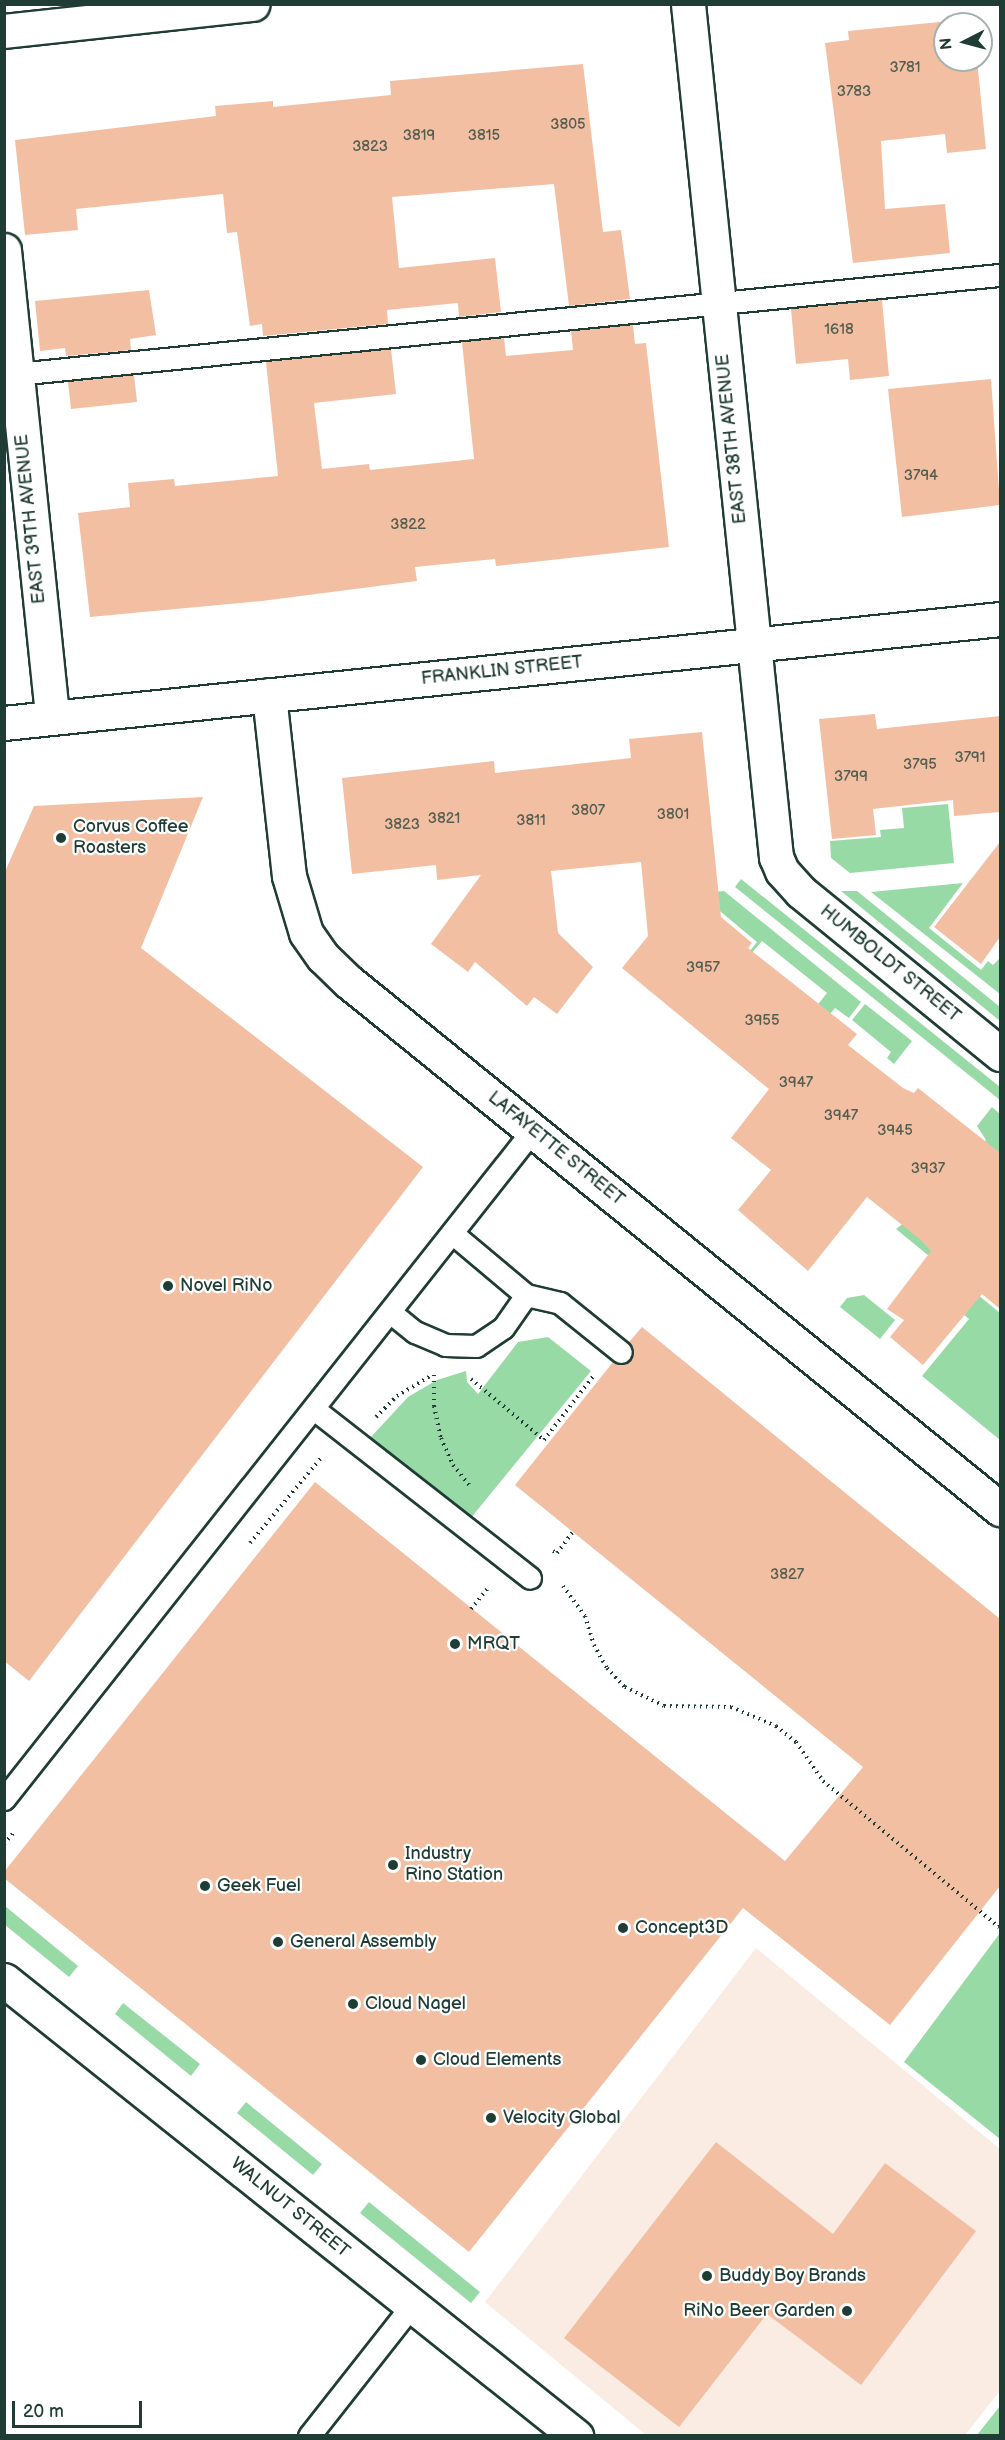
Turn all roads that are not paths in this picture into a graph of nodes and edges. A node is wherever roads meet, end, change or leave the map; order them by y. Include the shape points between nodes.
1 (253, 4) edge
2 (688, 4) edge
3 (4, 31) edge
4 (4, 250) edge
5 (1000, 275) edge
6 (718, 304) junction
7 (16, 374) junction
8 (1000, 619) edge
9 (753, 645) junction
10 (269, 695) junction
11 (52, 717) junction
12 (4, 723) edge
13 (782, 871) joint
14 (1000, 1054) edge
15 (533, 1130) junction
16 (452, 1233) junction
17 (525, 1295) junction
18 (390, 1312) junction
19 (618, 1350) road end
20 (314, 1408) junction
21 (1000, 1509) edge
22 (530, 1578) road end
23 (4, 1799) edge
24 (4, 1980) edge
25 (412, 2305) junction
26 (309, 2436) edge
27 (576, 2436) edge

1 - 3 street
2 - 6 street, EAST 38TH AVENUE
4 - 7 street, EAST 39TH AVENUE
5 - 6 lane
6 - 7 lane
6 - 9 street, EAST 38TH AVENUE
7 - 11 street, EAST 39TH AVENUE
8 - 9 street, FRANKLIN STREET
9 - 10 street, FRANKLIN STREET
9 - 13 street, EAST 38TH AVENUE via 774,842
10 - 11 street, FRANKLIN STREET
10 - 15 street, LAFAYETTE STREET via 289,876 306,933 349,982
11 - 12 street, FRANKLIN STREET
13 - 14 street, HUMBOLDT STREET via 801,892
15 - 16 lane
15 - 21 street, LAFAYETTE STREET
16 - 17 lane
16 - 18 lane
17 - 18 lane via 503,1328 476,1346 445,1345 415,1332
17 - 19 lane via 560,1303
18 - 20 lane
20 - 22 lane
20 - 23 lane
24 - 25 street, WALNUT STREET
25 - 26 lane
25 - 27 street, WALNUT STREET

